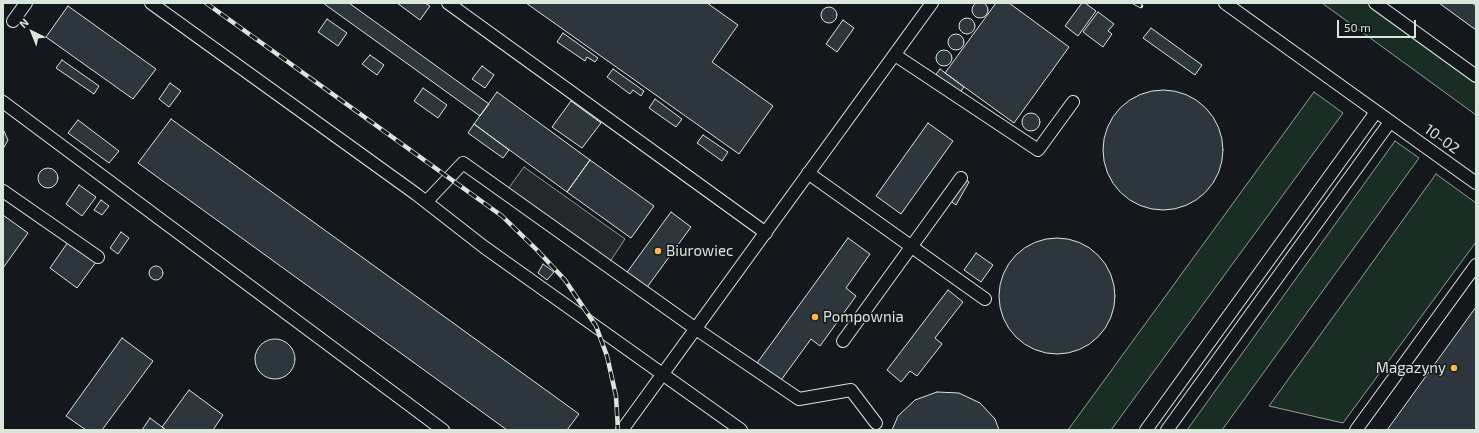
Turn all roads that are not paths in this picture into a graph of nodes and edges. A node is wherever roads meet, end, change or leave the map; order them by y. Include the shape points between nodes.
1 (26, 3) edge
2 (151, 3) edge
3 (448, 3) edge
4 (932, 3) edge
5 (1225, 3) edge
6 (1375, 3) edge
7 (13, 21) dead end
8 (895, 55) junction
9 (1476, 76) edge
10 (3, 102) edge
11 (1073, 102) dead end
12 (1376, 112) junction
13 (1390, 122) junction
14 (808, 173) junction
15 (962, 178) dead end
16 (1476, 183) edge
17 (3, 191) edge
18 (426, 202) junction
19 (766, 233) junction
20 (912, 247) junction
21 (98, 256) dead end
22 (1476, 265) edge
23 (985, 299) dead end
24 (696, 329) junction
25 (844, 341) dead end
26 (663, 374) junction
27 (876, 423) dead end
28 (443, 430) edge
29 (622, 430) edge
30 (741, 430) edge
31 (1146, 430) edge
32 (1167, 430) edge
33 (1356, 430) edge

1 - 7 lane
2 - 18 lane
3 - 19 lane
4 - 8 lane
5 - 12 lane, 10-02
6 - 9 lane
8 - 11 lane via 1038,150
8 - 14 lane
10 - 28 lane
12 - 13 lane, 10-02
12 - 31 lane
13 - 16 lane, 10-02
13 - 32 lane
14 - 19 lane
14 - 20 lane
15 - 20 lane
17 - 21 lane
18 - 24 lane via 463,163
18 - 26 lane via 484,247
19 - 24 lane
20 - 23 lane
20 - 25 lane
22 - 33 lane
24 - 26 lane
24 - 27 lane via 800,399 851,390
26 - 29 lane
26 - 30 lane

